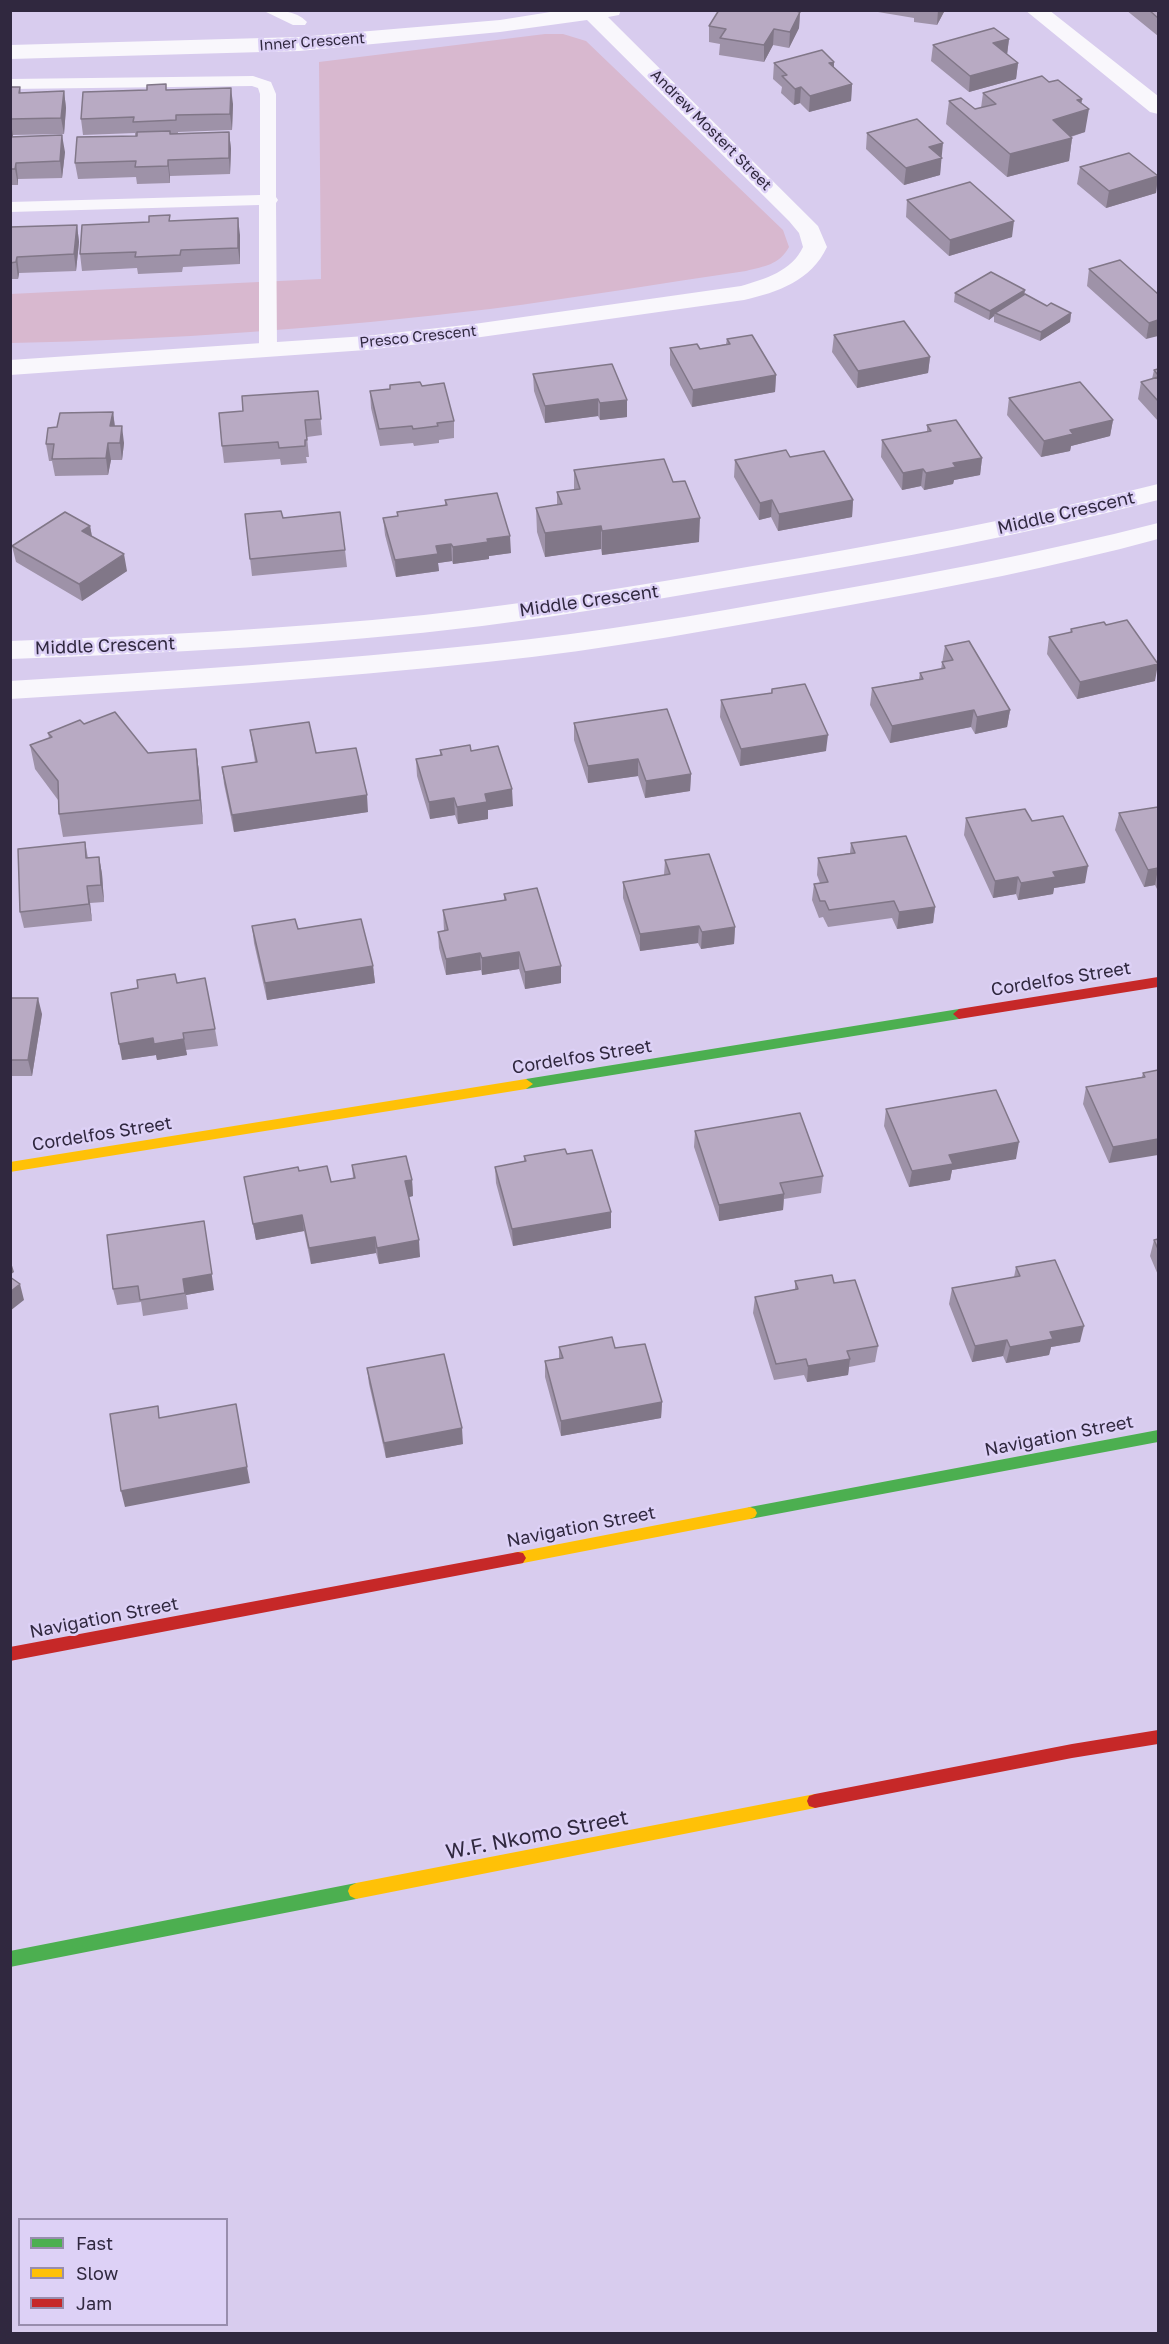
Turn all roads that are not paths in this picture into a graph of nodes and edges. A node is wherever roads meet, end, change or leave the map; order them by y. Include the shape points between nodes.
1 (1035, 10) edge
2 (598, 12) edge
3 (262, 17) edge
4 (322, 21) dead end
5 (211, 26) dead end
6 (165, 27) dead end
7 (10, 52) edge
8 (10, 84) edge
9 (1158, 107) edge
10 (270, 201) junction
11 (10, 207) edge
12 (813, 254) joint
13 (268, 350) junction
14 (10, 368) edge
15 (1158, 492) edge
16 (1158, 531) edge
17 (10, 650) edge
18 (10, 690) edge
19 (1158, 982) edge
20 (10, 1167) edge
21 (1158, 1436) edge
22 (10, 1654) edge
23 (1158, 1732) edge
24 (1158, 1737) edge
25 (1072, 1751) junction
26 (10, 1959) edge

1 - 9 street
2 - 7 street, Inner Crescent via 407,36 299,44
2 - 12 street, Andrew Mostert Street via 797,216 810,231
3 - 4 street, Inner Crescent
5 - 6 street
8 - 10 lane via 259,82 268,94
10 - 11 lane
10 - 13 lane
12 - 13 street, Presco Crescent via 787,277 744,293 474,331
13 - 14 street, Presco Crescent
15 - 17 street, Middle Crescent via 863,557 480,617 239,639
16 - 18 street, Middle Crescent via 1098,548 924,583 662,630 490,653 258,675
19 - 20 street, Cordelfos Street
21 - 22 street, Navigation Street
23 - 25 street, W.F. Nkomo Street
24 - 25 street, W.F. Nkomo Street
25 - 26 street, W.F. Nkomo Street

